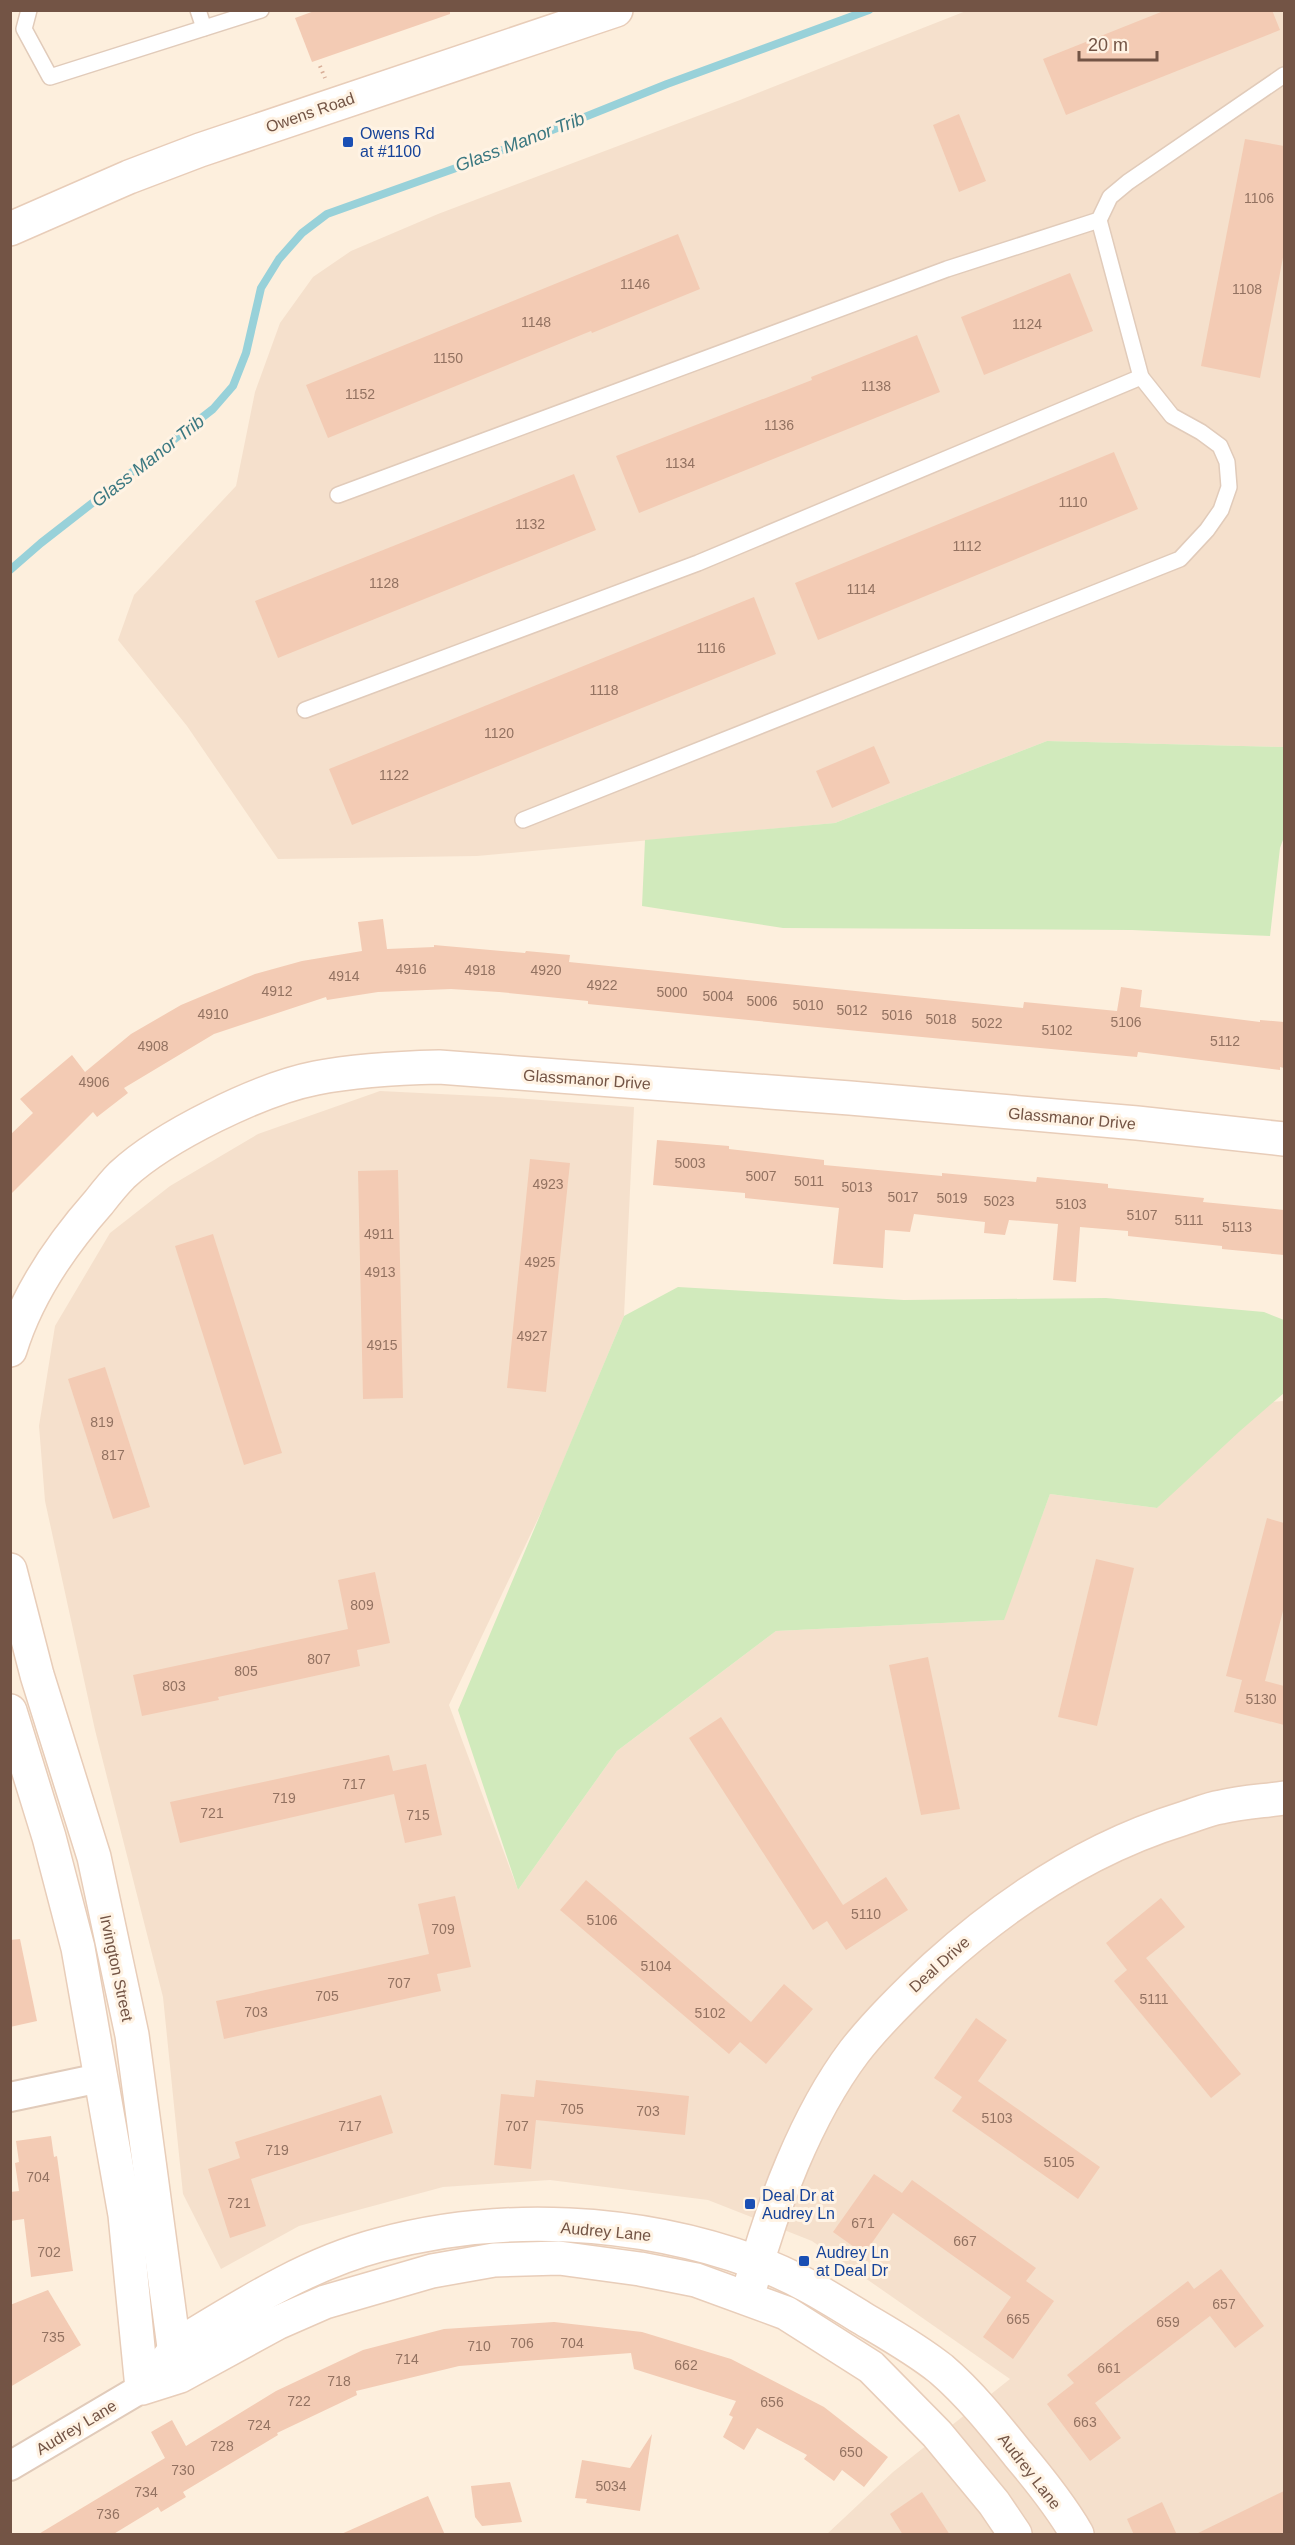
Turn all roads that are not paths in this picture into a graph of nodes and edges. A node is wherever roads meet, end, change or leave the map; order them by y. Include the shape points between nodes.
1 (29, 10) edge
2 (198, 10) edge
3 (261, 10) edge
4 (616, 10) edge
5 (204, 28) junction
6 (1284, 75) edge
7 (1099, 220) junction
8 (10, 229) edge
9 (1141, 377) junction
10 (338, 495) dead end
11 (305, 710) dead end
12 (523, 820) dead end
13 (1284, 1139) edge
14 (10, 1350) edge
15 (10, 1570) edge
16 (11, 1717) edge
17 (1284, 1798) edge
18 (95, 1944) junction
19 (100, 2078) junction
20 (10, 2097) edge
21 (757, 2262) junction
22 (747, 2297) junction
23 (177, 2362) junction
24 (142, 2388) junction
25 (987, 2415) junction
26 (949, 2448) junction
27 (10, 2466) edge
28 (1015, 2535) edge
29 (1077, 2535) edge

1 - 5 lane via 24,29 50,77
2 - 5 lane
3 - 5 lane
4 - 8 street, Owens Road via 200,150
6 - 7 lane via 1128,182 1110,197
7 - 9 lane
7 - 10 lane via 947,269
9 - 11 lane via 698,563
9 - 12 lane via 1172,416 1220,446 1227,462 1229,487 1221,510 1180,559
13 - 14 street, Glassmanor Drive via 850,1098 439,1067 315,1078 246,1100 163,1144 122,1175 80,1223 42,1277
15 - 18 street, Irvington Street via 94,1857
16 - 18 street, Irvington Street via 49,1837
17 - 21 street, Deal Drive via 1220,1807 1151,1828 1082,1860 1016,1900 962,1943 892,2006 853,2054 811,2122
18 - 19 street, Irvington Street
18 - 23 street, Irvington Street via 132,2035
19 - 20 street
19 - 24 street, Irvington Street via 125,2215
21 - 22 street, Deal Drive
21 - 23 street, Audrey Lane via 642,2231 533,2226 447,2230 326,2262 260,2294
21 - 25 street, Audrey Lane via 817,2291 912,2348
22 - 23 street, Audrey Lane via 696,2280 640,2269 559,2258 494,2260 432,2271 326,2302
22 - 26 street, Audrey Lane via 786,2313 871,2367
23 - 24 street, Audrey Lane
24 - 27 street, Audrey Lane
25 - 26 street
25 - 29 street, Audrey Lane via 1052,2494
26 - 28 street, Audrey Lane

